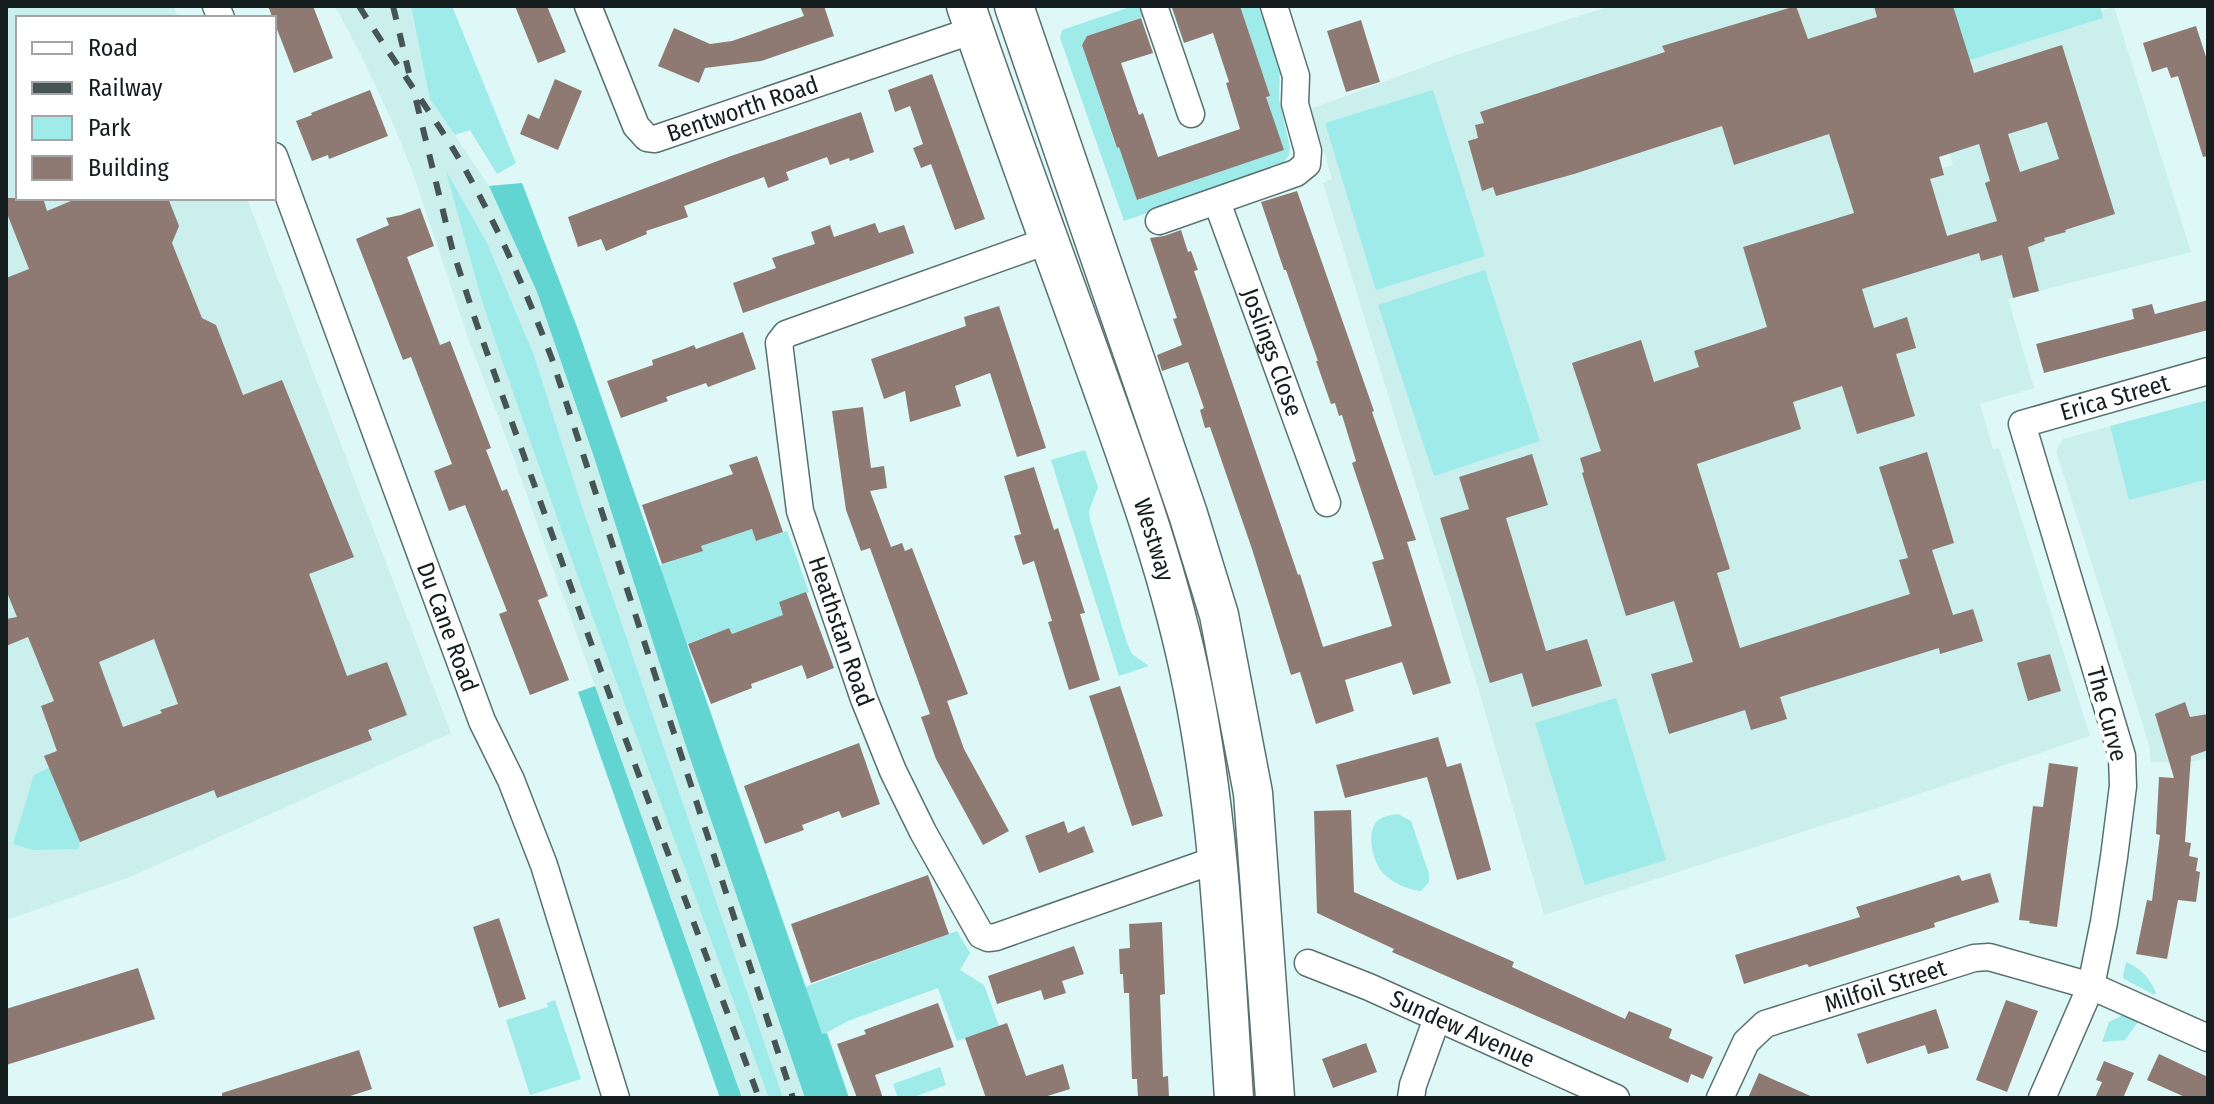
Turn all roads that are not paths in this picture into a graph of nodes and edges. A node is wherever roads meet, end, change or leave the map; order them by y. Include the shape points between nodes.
1 (588, 6) edge
2 (1154, 6) edge
3 (1274, 6) edge
4 (1023, 8) edge
5 (970, 18) edge
6 (1191, 114) dead end
7 (276, 161) edge
8 (1217, 202) junction
9 (1159, 221) dead end
10 (1050, 240) junction
11 (2208, 371) edge
12 (2022, 424) joint
13 (1327, 503) dead end
14 (1218, 859) junction
15 (1308, 963) dead end
16 (2091, 986) junction
17 (1437, 1018) junction
18 (2208, 1038) edge
19 (616, 1098) edge
20 (1234, 1098) edge
21 (1275, 1098) edge
22 (1411, 1098) edge
23 (1616, 1098) edge
24 (1720, 1098) edge
25 (2042, 1098) edge

1 - 5 street, Bentworth Road via 636,126 655,139
2 - 6 street
3 - 8 street via 1296,76 1295,104 1307,164 1296,173
4 - 21 highway, Westway via 1219,615 1253,793
5 - 10 highway, Westway
7 - 19 street, Du Cane Road via 482,721 544,865
8 - 9 street
8 - 13 street, Joslings Close
10 - 14 highway, Westway via 1169,589 1192,687
10 - 14 street, Heathstan Road via 786,334 779,343 800,511 893,771 981,935 996,937
11 - 12 street, Erica Street
12 - 16 street, The Curve via 2122,756 2114,857
14 - 20 highway, Westway
15 - 17 street, Sundew Avenue
16 - 18 street, Milfoil Street
16 - 24 street, Milfoil Street via 1989,957 1958,961 1765,1024 1746,1042
16 - 25 street, The Curve
17 - 22 street
17 - 23 street, Sundew Avenue

